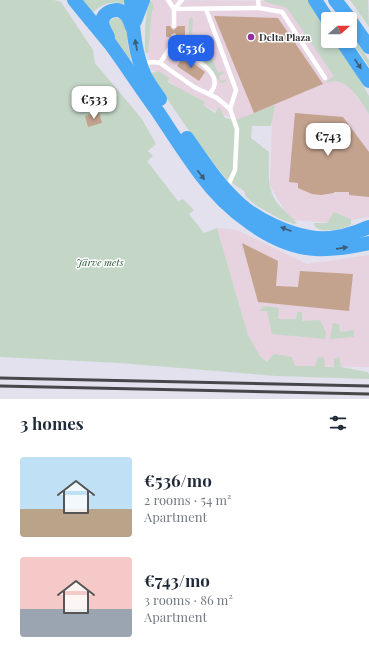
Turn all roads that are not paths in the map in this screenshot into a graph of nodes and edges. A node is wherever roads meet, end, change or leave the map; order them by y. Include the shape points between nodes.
1 (74, 0) edge
2 (131, 0) edge
3 (143, 0) edge
4 (168, 0) edge
5 (182, 0) edge
6 (258, 0) edge
7 (314, 0) edge
8 (335, 0) edge
9 (259, 8) junction
10 (174, 9) junction
11 (206, 9) junction
12 (322, 12) edge
13 (344, 12) edge
14 (174, 26) dead end
15 (133, 27) junction
16 (357, 29) edge
17 (174, 37) dead end
18 (111, 45) junction
19 (172, 45) junction
20 (369, 47) edge
21 (347, 48) edge
22 (160, 63) junction
23 (140, 64) junction
24 (325, 78) dead end
25 (369, 81) edge
26 (209, 94) junction
27 (230, 109) junction
28 (226, 190) junction
29 (369, 227) edge
30 (369, 243) edge

1 - 18 highway
2 - 15 highway
3 - 15 highway
4 - 10 lane
5 - 10 lane
6 - 9 lane
7 - 12 highway
8 - 13 highway
9 - 11 lane
9 - 24 lane via 282,12
10 - 11 lane
10 - 14 lane
11 - 27 lane via 236,90
15 - 18 highway via 124,12 114,10 107,13 102,24
23 -> 15 highway
16 - 20 highway
17 - 19 lane
18 -> 30 highway via 201,175 239,216 276,238 308,248 334,249
19 - 22 lane
19 - 26 lane via 210,70 215,85
21 -> 25 highway
22 - 23 lane
22 - 26 lane via 194,87
23 - 28 highway via 168,110
26 - 27 lane
27 - 28 lane via 238,129 235,170
29 -> 28 highway via 353,234 310,237 262,220

